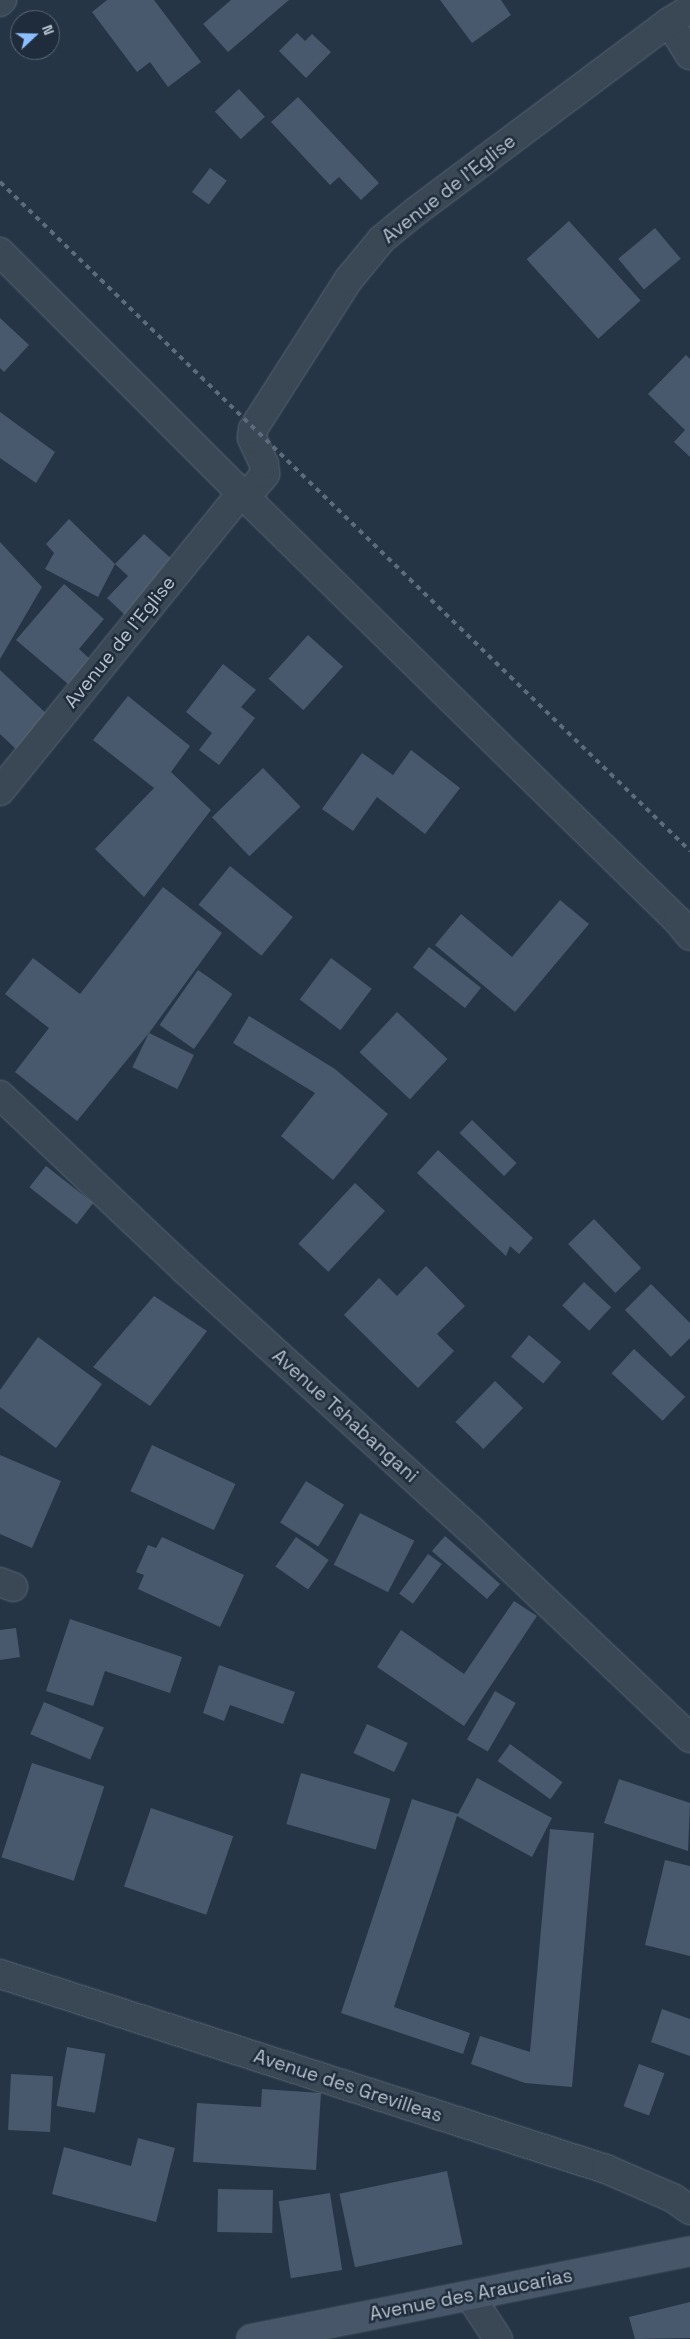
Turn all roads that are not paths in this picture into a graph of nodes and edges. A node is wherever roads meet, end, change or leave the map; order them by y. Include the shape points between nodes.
1 (680, 16) edge
2 (690, 55) edge
3 (0, 252) edge
4 (243, 495) junction
5 (0, 790) edge
6 (690, 936) edge
7 (0, 1095) edge
8 (690, 1738) edge
9 (0, 1974) edge
10 (690, 2210) edge
11 (690, 2251) edge
12 (470, 2296) junction
13 (251, 2339) edge
14 (498, 2339) edge

1 - 2 street
1 - 4 street, Avenue de l'Eglise via 382,239 349,279 253,430 252,438 265,474
3 - 4 street
4 - 5 street, Avenue de l'Eglise
4 - 6 street
7 - 8 street, Avenue Tshabangani via 184,1269 478,1536
9 - 10 street, Avenue des Grevilleas via 606,2169 673,2198
11 - 12 street, Avenue des Araucarias
12 - 13 street, Avenue des Araucarias
12 - 14 street

